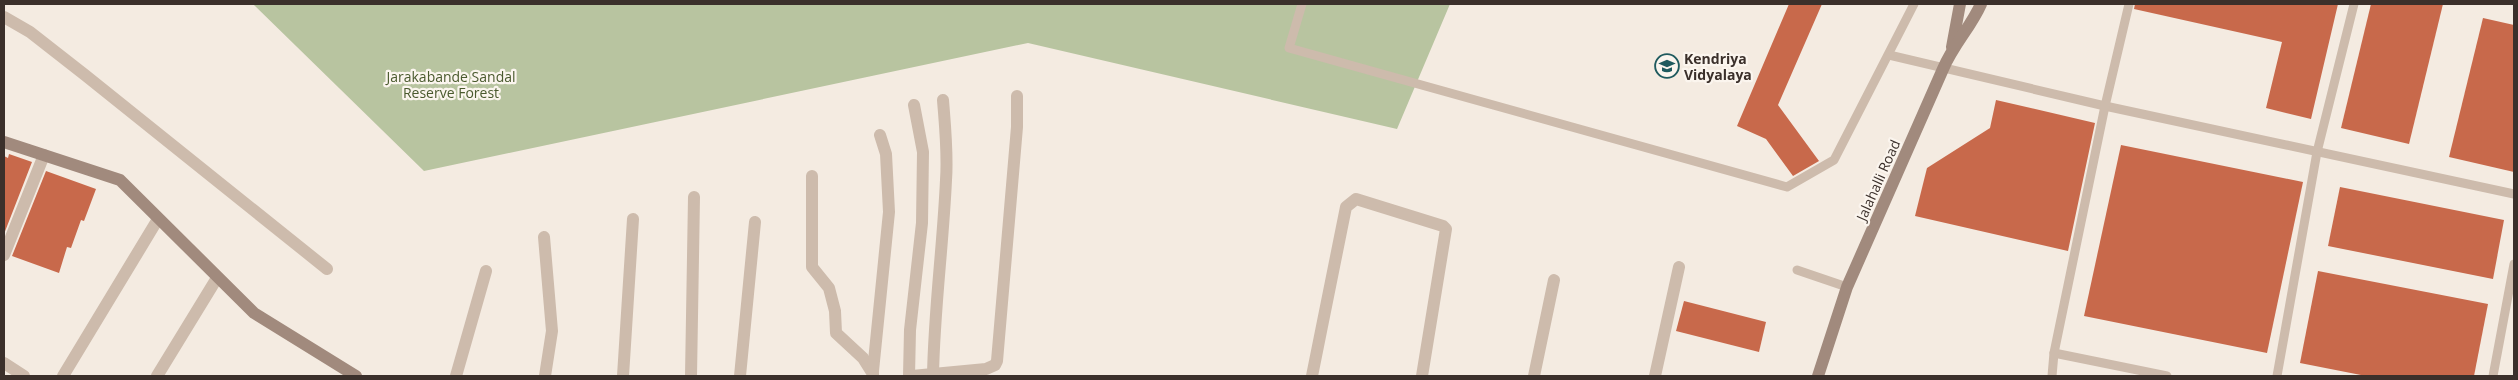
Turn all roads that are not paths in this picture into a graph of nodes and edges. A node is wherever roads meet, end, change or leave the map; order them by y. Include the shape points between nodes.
1 (1302, 4) edge
2 (1914, 4) edge
3 (1960, 4) edge
4 (1981, 4) edge
5 (2129, 4) edge
6 (2354, 4) edge
7 (4, 17) edge
8 (1952, 49) junction
9 (1890, 55) junction
10 (1943, 69) junction
11 (1017, 96) dead end
12 (943, 100) dead end
13 (914, 105) dead end
14 (2105, 106) junction
15 (880, 135) dead end
16 (4, 142) edge
17 (2317, 152) junction
18 (44, 155) junction
19 (812, 176) dead end
20 (2514, 194) edge
21 (694, 197) dead end
22 (158, 218) junction
23 (633, 219) dead end
24 (755, 222) dead end
25 (544, 237) dead end
26 (4, 255) edge
27 (2514, 264) edge
28 (1679, 267) dead end
29 (327, 269) dead end
30 (1797, 270) dead end
31 (486, 271) dead end
32 (217, 278) junction
33 (1554, 280) dead end
34 (1847, 287) junction
35 (2054, 353) junction
36 (4, 363) edge
37 (873, 374) edge
38 (24, 376) edge
39 (63, 376) edge
40 (157, 376) edge
41 (353, 376) edge
42 (456, 376) edge
43 (545, 376) edge
44 (623, 376) edge
45 (691, 376) edge
46 (740, 376) edge
47 (910, 376) edge
48 (933, 376) edge
49 (1312, 376) edge
50 (1422, 376) edge
51 (1534, 376) edge
52 (1655, 376) edge
53 (1818, 376) edge
54 (2052, 376) edge
55 (2166, 376) edge
56 (2277, 376) edge
57 (2493, 376) edge

1 - 9 lane via 1289,48 1787,186 1834,160
2 - 9 lane
3 - 8 main road
4 - 8 main road, Jalahalli Road
5 - 14 lane
6 - 17 lane
7 - 29 street via 30,32
8 - 10 main road, Jalahalli Road
9 - 10 lane
10 - 14 lane
10 - 34 main road, Jalahalli Road
11 - 48 street via 997,361 986,369
12 - 48 street via 946,180
13 - 47 street via 923,152 922,223 910,330
14 - 17 lane
14 - 35 lane
15 - 37 street via 886,154 889,212
16 - 18 main road
17 - 20 lane
17 - 56 lane
18 - 22 main road via 120,180
18 - 26 street
19 - 37 street via 812,267 829,288 836,333 863,358
21 - 45 street
22 - 32 main road
22 - 39 street
23 - 44 street
24 - 46 street
25 - 43 street via 552,332
27 - 57 lane
28 - 52 street
30 - 34 lane
31 - 42 street
32 - 40 street
32 - 41 main road via 254,314
33 - 51 street
34 - 53 main road, Jalahalli Road
35 - 54 lane
35 - 55 lane
36 - 38 street
47 - 48 street
49 - 50 street via 1346,207 1356,199 1446,229

